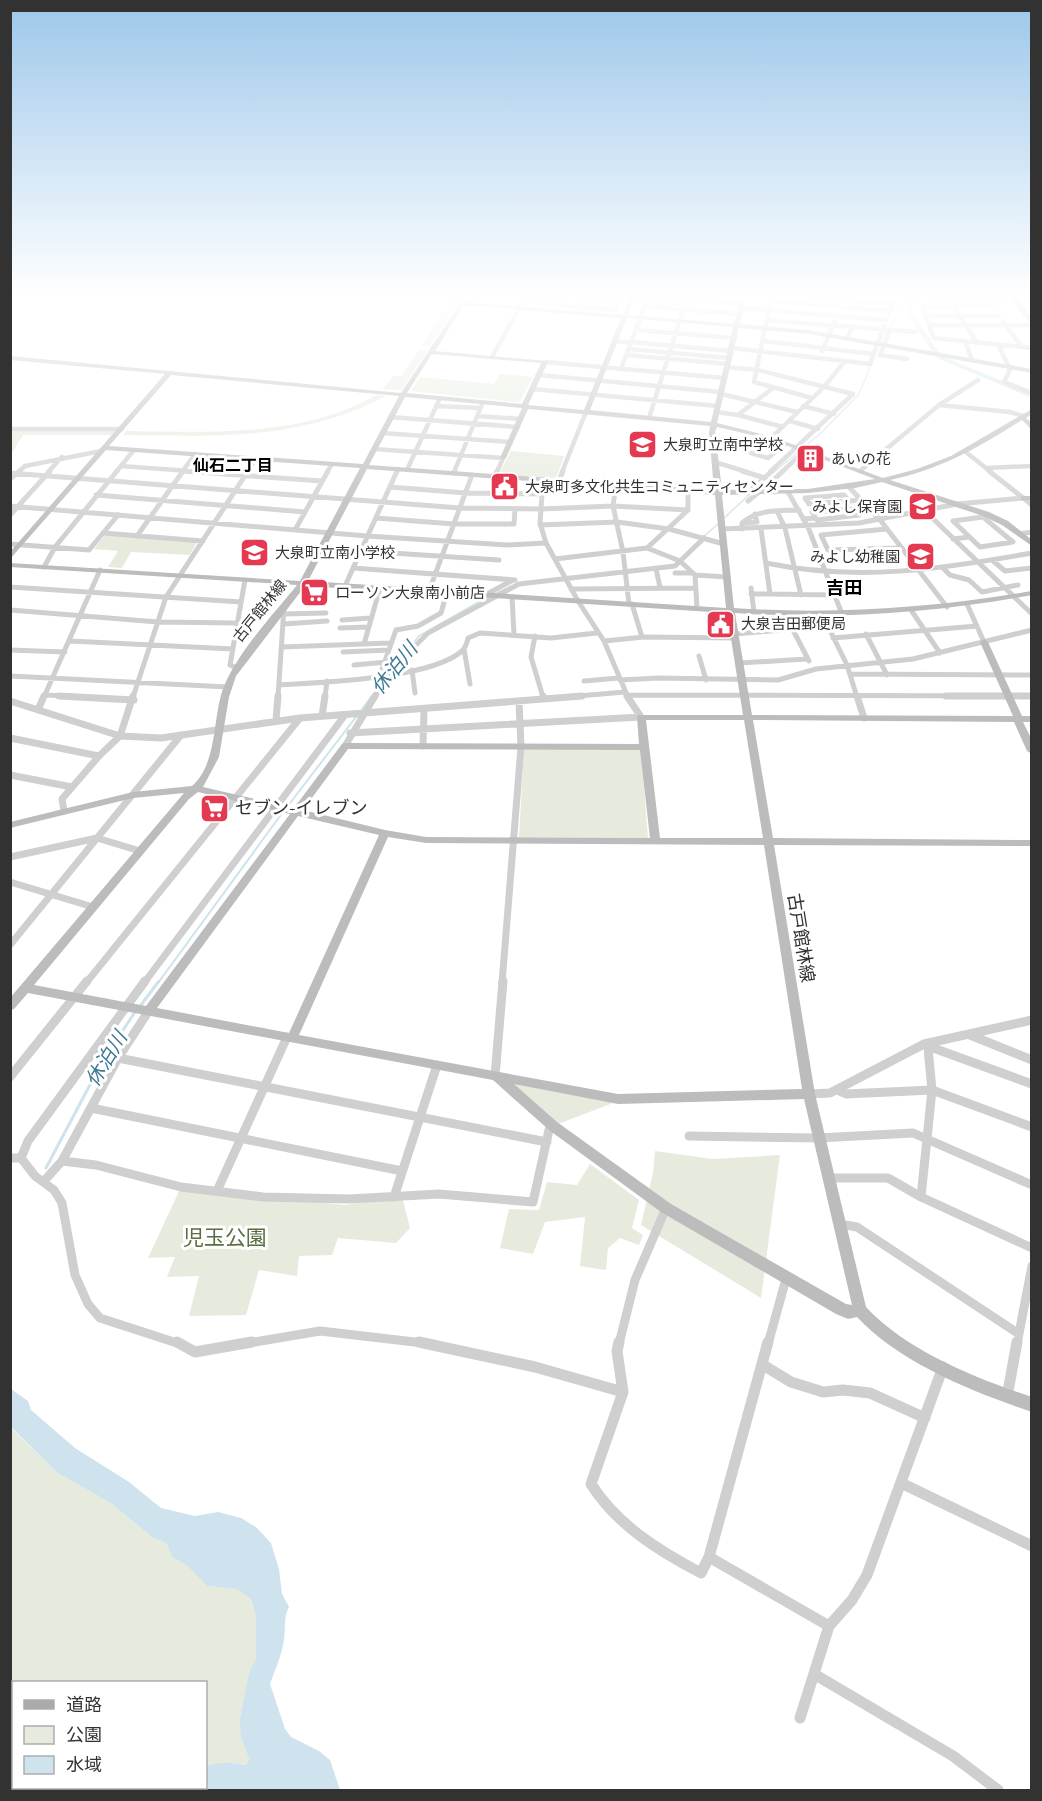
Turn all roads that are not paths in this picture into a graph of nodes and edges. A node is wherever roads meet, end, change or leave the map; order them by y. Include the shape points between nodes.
1 (165, 378) edge
2 (225, 378) edge
3 (413, 378) edge
4 (537, 378) edge
5 (568, 378) edge
6 (599, 378) edge
7 (662, 378) edge
8 (725, 378) edge
9 (755, 378) edge
10 (790, 378) edge
11 (832, 378) edge
12 (1006, 378) edge
13 (978, 380) dead end
14 (598, 381) junction
15 (659, 386) junction
16 (825, 387) junction
17 (773, 388) junction
18 (532, 389) junction
19 (721, 393) junction
20 (1032, 393) edge
21 (403, 394) junction
22 (592, 395) junction
23 (440, 398) junction
24 (812, 398) junction
25 (756, 400) junction
26 (654, 401) junction
27 (481, 405) junction
28 (939, 405) junction
29 (436, 406) junction
30 (525, 406) junction
31 (803, 406) junction
32 (717, 410) junction
33 (1032, 411) edge
34 (586, 412) junction
35 (797, 412) junction
36 (834, 414) junction
37 (738, 415) junction
38 (477, 416) junction
39 (1023, 416) junction
40 (390, 417) junction
41 (649, 418) junction
42 (520, 419) junction
43 (430, 420) junction
44 (790, 421) junction
45 (475, 423) junction
46 (487, 424) junction
47 (714, 424) junction
48 (518, 426) junction
49 (783, 427) junction
50 (1032, 428) edge
51 (10, 429) edge
52 (122, 429) junction
53 (818, 429) junction
54 (382, 433) junction
55 (422, 436) junction
56 (771, 438) junction
57 (468, 439) junction
58 (481, 440) junction
59 (511, 442) junction
60 (785, 444) junction
61 (103, 449) junction
62 (374, 449) junction
63 (134, 450) junction
64 (801, 450) junction
65 (415, 452) junction
66 (751, 453) dead end
67 (967, 453) junction
68 (195, 454) junction
69 (461, 455) junction
70 (62, 457) junction
71 (503, 458) junction
72 (256, 459) junction
73 (715, 462) junction
74 (332, 464) junction
75 (121, 466) junction
76 (364, 466) junction
77 (1032, 466) edge
78 (986, 468) junction
79 (398, 469) junction
80 (407, 470) junction
81 (183, 471) junction
82 (860, 471) junction
83 (454, 473) junction
84 (13, 474) edge
85 (246, 475) junction
86 (472, 475) junction
87 (46, 476) junction
88 (495, 476) junction
89 (78, 478) junction
90 (765, 478) junction
91 (10, 479) edge
92 (109, 480) junction
93 (543, 480) junction
94 (884, 480) junction
95 (322, 481) junction
96 (559, 481) junction
97 (616, 485) junction
98 (173, 486) junction
99 (848, 486) junction
100 (390, 487) junction
101 (237, 490) junction
102 (688, 490) junction
103 (718, 492) junction
104 (775, 492) junction
105 (788, 492) junction
106 (466, 493) junction
107 (753, 493) junction
108 (542, 494) junction
109 (96, 495) junction
110 (314, 496) junction
111 (1028, 498) edge
112 (348, 499) junction
113 (861, 500) junction
114 (162, 501) junction
115 (748, 501) dead end
116 (849, 501) junction
117 (383, 502) junction
118 (825, 503) junction
119 (957, 504) junction
120 (1032, 505) edge
121 (10, 506) edge
122 (19, 506) junction
123 (226, 506) junction
124 (613, 506) junction
125 (460, 508) junction
126 (52, 509) junction
127 (515, 509) junction
128 (541, 509) junction
129 (688, 510) junction
130 (799, 510) junction
131 (830, 510) junction
132 (83, 511) junction
133 (777, 511) junction
134 (305, 512) junction
135 (926, 512) junction
136 (118, 514) junction
137 (10, 515) edge
138 (151, 518) junction
139 (376, 518) junction
140 (816, 518) junction
141 (803, 519) junction
142 (881, 521) junction
143 (617, 522) junction
144 (215, 523) junction
145 (454, 524) junction
146 (540, 525) junction
147 (742, 526) junction
148 (808, 527) junction
149 (785, 528) junction
150 (669, 529) junction
151 (761, 529) junction
152 (887, 529) junction
153 (295, 530) junction
154 (722, 530) junction
155 (1032, 532) edge
156 (103, 533) junction
157 (330, 533) junction
158 (1019, 534) junction
159 (137, 536) junction
160 (367, 536) junction
161 (969, 537) junction
162 (702, 538) junction
163 (953, 539) junction
164 (202, 541) junction
165 (447, 541) junction
166 (546, 543) junction
167 (10, 544) edge
168 (723, 544) junction
169 (1032, 544) edge
170 (21, 545) junction
171 (55, 547) junction
172 (647, 548) junction
173 (902, 548) junction
174 (361, 551) junction
175 (623, 552) junction
176 (1031, 554) edge
177 (442, 556) junction
178 (10, 557) edge
179 (555, 559) junction
180 (500, 560) dead end
181 (992, 560) junction
182 (679, 561) junction
183 (980, 562) junction
184 (766, 563) junction
185 (10, 565) edge
186 (44, 567) junction
187 (353, 568) junction
188 (944, 568) junction
189 (1032, 568) edge
190 (656, 569) junction
191 (100, 570) junction
192 (626, 570) junction
193 (794, 570) junction
194 (920, 572) junction
195 (675, 573) dead end
196 (826, 573) junction
197 (435, 574) junction
198 (694, 574) junction
199 (180, 576) junction
200 (565, 577) junction
201 (727, 577) junction
202 (515, 579) junction
203 (244, 580) junction
204 (303, 584) junction
205 (1018, 585) dead end
206 (345, 586) junction
207 (10, 587) edge
208 (660, 587) junction
209 (380, 588) junction
210 (628, 588) junction
211 (696, 588) junction
212 (1005, 588) junction
213 (573, 589) junction
214 (429, 591) junction
215 (90, 592) junction
216 (447, 592) junction
217 (1032, 593) edge
218 (770, 594) junction
219 (491, 595) junction
220 (801, 595) junction
221 (834, 595) junction
222 (166, 597) junction
223 (512, 597) junction
224 (1014, 597) junction
225 (578, 601) junction
226 (241, 602) junction
227 (631, 604) junction
228 (967, 604) junction
229 (947, 607) junction
230 (697, 608) junction
231 (10, 610) edge
232 (731, 610) junction
233 (911, 610) junction
234 (284, 611) junction
235 (754, 612) junction
236 (1031, 612) edge
237 (326, 613) dead end
238 (822, 614) junction
239 (842, 614) junction
240 (79, 615) junction
241 (371, 618) junction
242 (342, 620) dead end
243 (327, 621) dead end
244 (159, 622) junction
245 (237, 623) junction
246 (284, 624) junction
247 (828, 626) junction
248 (977, 626) junction
249 (369, 627) junction
250 (340, 628) dead end
251 (923, 629) junction
252 (794, 630) junction
253 (1032, 630) edge
254 (597, 633) junction
255 (514, 634) junction
256 (866, 634) junction
257 (535, 636) junction
258 (735, 636) junction
259 (642, 638) junction
260 (833, 638) junction
261 (70, 641) junction
262 (604, 641) junction
263 (984, 642) junction
264 (364, 644) junction
265 (151, 645) junction
266 (389, 646) junction
267 (282, 647) junction
268 (233, 649) junction
269 (464, 649) junction
270 (10, 650) edge
271 (65, 652) junction
272 (343, 652) dead end
273 (940, 653) junction
274 (699, 656) dead end
275 (807, 659) junction
276 (387, 662) junction
277 (739, 663) junction
278 (882, 663) junction
279 (354, 665) dead end
280 (848, 665) junction
281 (237, 668) junction
282 (412, 670) junction
283 (813, 670) junction
284 (392, 674) junction
285 (851, 674) junction
286 (382, 675) junction
287 (887, 675) junction
288 (999, 675) junction
289 (1032, 675) edge
290 (10, 676) edge
291 (53, 678) junction
292 (620, 679) junction
293 (706, 680) junction
294 (327, 681) junction
295 (584, 681) dead end
296 (742, 681) junction
297 (139, 682) junction
298 (470, 684) dead end
299 (279, 686) junction
300 (228, 687) junction
301 (415, 693) dead end
302 (626, 693) junction
303 (45, 695) junction
304 (744, 695) junction
305 (857, 695) junction
306 (1009, 696) junction
307 (1032, 696) edge
308 (544, 699) junction
309 (134, 700) junction
310 (519, 701) junction
311 (11, 702) edge
312 (38, 710) junction
313 (424, 710) junction
314 (363, 713) junction
315 (345, 715) junction
316 (322, 716) junction
317 (641, 717) junction
318 (300, 718) junction
319 (748, 718) junction
320 (864, 718) junction
321 (1018, 719) junction
322 (1032, 719) edge
323 (276, 720) junction
324 (520, 722) junction
325 (423, 728) junction
326 (219, 729) junction
327 (350, 733) junction
328 (181, 735) junction
329 (120, 736) junction
330 (12, 740) edge
331 (345, 746) junction
332 (423, 746) junction
333 (521, 747) junction
334 (644, 747) junction
335 (1032, 751) edge
336 (99, 756) junction
337 (10, 775) edge
338 (72, 787) junction
339 (198, 789) junction
340 (133, 795) junction
341 (237, 797) junction
342 (277, 807) junction
343 (64, 811) junction
344 (295, 811) junction
345 (10, 825) edge
346 (385, 833) junction
347 (97, 838) junction
348 (515, 842) junction
349 (655, 842) junction
350 (768, 843) junction
351 (1032, 843) edge
352 (140, 851) junction
353 (10, 857) edge
354 (10, 882) edge
355 (53, 894) junction
356 (93, 907) junction
357 (10, 945) edge
358 (10, 951) edge
359 (26, 988) junction
360 (75, 998) junction
361 (10, 1006) edge
362 (126, 1008) junction
363 (147, 1011) junction
364 (1032, 1020) edge
365 (970, 1035) junction
366 (289, 1038) junction
367 (926, 1046) junction
368 (118, 1058) junction
369 (1032, 1060) edge
370 (437, 1065) junction
371 (495, 1076) junction
372 (10, 1077) edge
373 (1032, 1084) edge
374 (264, 1087) junction
375 (837, 1090) junction
376 (932, 1090) junction
377 (808, 1094) junction
378 (90, 1108) junction
379 (420, 1117) junction
380 (553, 1126) junction
381 (1032, 1127) edge
382 (689, 1136) dead end
383 (819, 1138) junction
384 (241, 1139) junction
385 (927, 1139) junction
386 (547, 1142) junction
387 (16, 1158) edge
388 (62, 1161) junction
389 (402, 1171) junction
390 (829, 1178) junction
391 (44, 1181) junction
392 (1032, 1185) edge
393 (217, 1191) junction
394 (394, 1197) junction
395 (921, 1197) junction
396 (666, 1208) junction
397 (840, 1224) junction
398 (1032, 1248) edge
399 (1032, 1266) edge
400 (786, 1279) junction
401 (860, 1310) junction
402 (1019, 1334) junction
403 (763, 1365) junction
404 (943, 1367) junction
405 (623, 1392) junction
406 (1007, 1397) junction
407 (1032, 1405) edge
408 (925, 1418) junction
409 (901, 1483) junction
410 (1032, 1546) edge
411 (709, 1557) junction
412 (829, 1626) junction
413 (814, 1674) junction
414 (800, 1718) dead end
415 (998, 1791) edge

1 - 52 street
2 - 21 street
3 - 21 street
4 - 18 street
5 - 14 street
6 - 14 street
7 - 15 street
8 - 19 street, 古戸館林線
9 - 17 street via 754,382
10 - 16 street
11 - 16 street
12 - 20 street via 1004,382
13 - 28 street
14 - 15 street
14 - 22 street
15 - 19 street
15 - 26 street
16 - 24 street
16 - 36 street via 853,394
17 - 24 street
17 - 25 street
18 - 22 street
18 - 30 street
19 - 25 street
19 - 32 street, 古戸館林線
21 - 23 street
21 - 40 street
22 - 26 street
22 - 34 street
23 - 27 street
23 - 29 street
24 - 31 street
25 - 35 street
25 - 37 street
26 - 32 street
26 - 41 street
27 - 29 street
27 - 30 street
27 - 38 street
28 - 39 street
28 - 82 street
29 - 43 street
30 - 34 street
30 - 42 street
31 - 35 street
31 - 36 street
32 - 37 street
32 - 47 street, 古戸館林線
33 - 39 street
34 - 41 street
34 - 96 street
35 - 44 street
36 - 53 street
37 - 49 street
38 - 42 street
38 - 45 street
39 - 50 street
39 - 67 street
40 - 43 street
40 - 54 street
41 - 47 street
42 - 48 street
43 - 45 street
43 - 55 street
44 - 49 street
44 - 53 street
45 - 46 street
45 - 57 street
46 - 48 street
46 - 58 street
47 - 56 street
47 - 73 street, 古戸館林線
48 - 59 street
49 - 56 street
51 - 52 street
52 - 61 street
53 - 64 street
54 - 55 street
54 - 62 street
55 - 57 street
55 - 65 street
56 - 60 street
57 - 58 street
57 - 69 street
58 - 59 street
59 - 71 street
60 - 64 street
60 - 66 street via 768,458
61 - 63 street
61 - 70 street
61 - 89 street
62 - 65 street
62 - 76 street
63 - 68 street
63 - 75 street
64 - 82 street
64 - 90 street
64 - 104 street via 765,488
65 - 69 street
65 - 80 street
67 - 78 street
67 - 94 street via 925,470
68 - 72 street
68 - 81 street
69 - 71 street
69 - 83 street
70 - 84 street via 23,467
70 - 87 street
71 - 88 street
72 - 74 street
72 - 85 street
73 - 90 street
73 - 103 street, 古戸館林線
74 - 76 street
74 - 95 street
75 - 81 street
75 - 92 street
76 - 79 street
76 - 112 street
77 - 78 street
78 - 111 street
79 - 80 street
79 - 100 street
80 - 83 street
81 - 85 street
81 - 98 street
82 - 94 street
83 - 86 street
84 - 87 street
84 - 91 street
85 - 95 street
85 - 101 street
86 - 88 street
86 - 106 street
87 - 89 street
87 - 122 street
88 - 93 street
89 - 92 street
89 - 126 street
90 - 107 street
92 - 98 street
92 - 109 street
93 - 96 street
93 - 108 street
94 - 99 street
94 - 119 street
95 - 110 street
96 - 97 street
97 - 102 street
97 - 124 street
98 - 101 street
98 - 114 street
99 - 105 street
99 - 113 street
100 - 106 street
100 - 117 street
101 - 110 street
101 - 123 street
102 - 103 street
102 - 129 street
103 - 107 street
103 - 154 street, 古戸館林線
104 - 105 street
104 - 107 street
105 - 130 street
106 - 108 street
106 - 125 street
107 - 115 street
108 - 128 street
109 - 114 street
109 - 132 street
110 - 112 street
110 - 134 street
111 - 119 street
111 - 120 street
112 - 117 street
112 - 157 street
113 - 116 street
113 - 142 street
114 - 123 street
114 - 138 street
116 - 118 street
116 - 118 street via 844,495 804,498 809,504
117 - 125 street
117 - 139 street
118 - 131 street
119 - 135 street
119 - 158 street via 996,518
121 - 122 street
122 - 126 street
122 - 137 street
123 - 134 street
123 - 144 street
124 - 128 street
124 - 129 street
124 - 143 street
125 - 127 street
125 - 145 street
126 - 132 street
126 - 170 street
127 - 128 street
127 - 145 street via 514,524
128 - 146 street
129 - 150 street
130 - 133 street
130 - 141 street
131 - 140 street via 812,512
131 - 140 street via 855,508 859,515
132 - 136 street
132 - 171 street
133 - 147 street via 755,514 757,522
133 - 149 street
134 - 153 street
135 - 142 street
135 - 163 street
136 - 138 street
136 - 156 street
138 - 144 street
138 - 159 street
139 - 145 street
139 - 160 street
140 - 141 street
141 - 148 street
142 - 148 street
142 - 152 street
143 - 146 street
143 - 150 street
143 - 175 street
144 - 153 street
144 - 164 street
145 - 165 street
146 - 166 street
147 - 151 street
147 - 154 street
148 - 149 street
148 - 196 street
149 - 151 street
149 - 193 street
150 - 162 street
150 - 172 street
151 - 184 street
152 - 173 street
152 - 173 street via 822,535 828,550
153 - 157 street
154 - 168 street, 古戸館林線
155 - 158 street
156 - 159 street
156 - 171 street via 89,550
157 - 160 street
157 - 204 street
158 - 169 street
159 - 164 street
160 - 165 street
160 - 174 street
161 - 161 street via 953,521 983,517 1013,542 980,547
161 - 163 street
162 - 168 street
162 - 182 street
163 - 183 street
164 - 199 street
165 - 166 street
165 - 177 street
166 - 179 street
167 - 170 street
168 - 201 street, 古戸館林線
170 - 171 street
170 - 178 street
171 - 186 street
172 - 175 street
172 - 182 street
173 - 194 street
174 - 177 street
174 - 187 street
175 - 179 street
175 - 192 street
176 - 181 street
177 - 180 street
177 - 197 street
179 - 200 street
181 - 183 street
181 - 189 street via 1005,571
182 - 190 street via 675,566
182 - 198 street
183 - 188 street
183 - 212 street
184 - 193 street
184 - 218 street
185 - 186 street, 古戸館林線
186 - 191 street, 古戸館林線
187 - 197 street
187 - 206 street
188 - 194 street
188 - 212 street via 950,575 969,580 982,592
190 - 192 street
190 - 208 street
191 - 199 street, 古戸館林線
191 - 215 street
192 - 200 street
192 - 210 street
193 - 196 street
193 - 220 street
194 - 196 street
194 - 229 street
195 - 198 street
196 - 221 street
197 - 202 street
197 - 214 street
198 - 201 street
198 - 211 street
199 - 203 street, 古戸館林線
199 - 222 street
200 - 202 street
200 - 213 street
200 - 219 street via 519,584
201 - 232 street, 古戸館林線
202 - 219 street
203 - 204 street, 古戸館林線
203 - 226 street
204 - 206 street
204 - 234 street, 古戸館林線
205 - 212 street
206 - 209 street
207 - 215 street
208 - 210 street
208 - 211 street
209 - 214 street
209 - 241 street
210 - 213 street
210 - 227 street
211 - 230 street
212 - 224 street
213 - 225 street
214 - 216 street
215 - 222 street
215 - 240 street
216 - 219 street
216 - 266 street via 441,613 418,626 396,630
217 - 224 street
218 - 220 street
218 - 235 street via 751,591
219 - 223 street
219 - 284 street via 418,640
220 - 221 street
221 - 239 street
222 - 226 street
222 - 244 street
223 - 225 street
223 - 255 street
224 - 228 street
224 - 236 street
225 - 227 street
225 - 254 street
226 - 245 street
227 - 230 street
227 - 259 street
228 - 229 street
228 - 248 street
229 - 233 street
230 - 232 street
231 - 240 street
232 - 235 street
232 - 258 street, 古戸館林線
233 - 239 street
233 - 251 street
234 - 237 street
234 - 246 street
234 - 281 street, 古戸館林線
235 - 238 street
238 - 239 street
238 - 247 street
240 - 244 street
240 - 261 street
241 - 242 street
241 - 249 street
243 - 246 street
244 - 245 street
244 - 265 street
245 - 268 street
246 - 267 street
247 - 252 street
247 - 260 street
248 - 251 street
248 - 263 street
249 - 250 street
249 - 264 street
251 - 256 street
251 - 273 street
252 - 258 street
252 - 275 street
253 - 263 street
254 - 257 street
254 - 262 street
255 - 257 street
255 - 269 street via 474,635 468,638
256 - 260 street
256 - 278 street
257 - 308 street via 531,657
258 - 259 street
258 - 277 street, 古戸館林線
259 - 262 street
260 - 280 street
261 - 265 street
261 - 271 street
262 - 292 street
263 - 273 street
263 - 288 street
264 - 266 street
264 - 267 street
265 - 268 street
265 - 297 street
266 - 272 street
266 - 276 street
267 - 299 street
268 - 281 street via 230,665
269 - 282 street via 438,663
269 - 298 street
270 - 271 street
271 - 291 street
273 - 278 street
274 - 293 street
275 - 277 street
275 - 283 street
276 - 279 street
276 - 286 street
277 - 296 street, 古戸館林線
278 - 280 street
278 - 287 street
280 - 283 street
280 - 285 street
281 - 300 street, 古戸館林線
282 - 284 street
282 - 301 street
283 - 296 street via 778,680
284 - 286 street
284 - 314 street
285 - 287 street
285 - 305 street
286 - 294 street
287 - 288 street
288 - 289 street
288 - 306 street
290 - 291 street
291 - 297 street
291 - 303 street
292 - 293 street
292 - 295 street
292 - 302 street
293 - 296 street
294 - 299 street
294 - 316 street
296 - 304 street, 古戸館林線
297 - 300 street
297 - 309 street
299 - 323 street
300 - 326 street, 古戸館林線
302 - 304 street
302 - 308 street
302 - 317 street
303 - 309 street
303 - 312 street
304 - 305 street
304 - 319 street, 古戸館林線
305 - 306 street
305 - 320 street
306 - 307 street
306 - 321 street
308 - 310 street
309 - 329 street
310 - 313 street
310 - 324 street
311 - 312 street
312 - 329 street
313 - 314 street
313 - 325 street
314 - 315 street
314 - 327 street
315 - 316 street
315 - 342 street
316 - 318 street
317 - 319 street
317 - 324 street
317 - 334 street
318 - 323 street
318 - 341 street
319 - 320 street
319 - 350 street, 古戸館林線
320 - 321 street
321 - 322 street
321 - 335 street
323 - 326 street
324 - 325 street
324 - 333 street
325 - 327 street
325 - 332 street
326 - 328 street
326 - 339 street, 古戸館林線 via 211,766
327 - 331 street
328 - 329 street via 141,739
328 - 340 street
329 - 336 street
330 - 336 street
331 - 332 street
331 - 344 street
332 - 333 street
333 - 334 street
333 - 348 street
334 - 349 street
336 - 338 street
337 - 338 street
338 - 343 street via 61,801
339 - 340 street
339 - 341 street
339 - 352 street via 186,797
340 - 343 street
340 - 347 street
341 - 342 street
341 - 360 street
342 - 344 street
342 - 362 street
343 - 345 street
344 - 346 street
344 - 363 street
346 - 348 street via 426,840
346 - 366 street
347 - 352 street
347 - 353 street
347 - 355 street
348 - 349 street
348 - 371 street
349 - 350 street
350 - 351 street
350 - 377 street, 古戸館林線
352 - 356 street
354 - 355 street
355 - 356 street
355 - 357 street
355 - 358 street
356 - 359 street
359 - 360 street
359 - 361 street
360 - 362 street
360 - 372 street
362 - 363 street
362 - 387 street
363 - 366 street
363 - 368 street
364 - 365 street
365 - 367 street
365 - 369 street
366 - 370 street
366 - 374 street
367 - 373 street
367 - 375 street
367 - 376 street
368 - 374 street
368 - 378 street
370 - 371 street
370 - 379 street
371 - 377 street via 618,1099
371 - 380 street
374 - 379 street
374 - 384 street
375 - 376 street via 846,1094
375 - 377 street
376 - 381 street
376 - 385 street
377 - 383 street, 古戸館林線
378 - 384 street
378 - 388 street
379 - 386 street
379 - 389 street
380 - 386 street
380 - 396 street
382 - 383 street
383 - 385 street via 913,1133
383 - 390 street, 古戸館林線
384 - 389 street
384 - 393 street
385 - 392 street
385 - 395 street
386 - 394 street via 533,1202 439,1194
387 - 391 street
388 - 391 street
388 - 393 street
389 - 394 street
390 - 395 street via 888,1179
390 - 397 street, 古戸館林線
391 - 405 street via 62,1203 72,1264 83,1295 94,1313 122,1326 174,1341 195,1352 320,1331 432,1344
393 - 394 street via 298,1199
395 - 398 street
396 - 400 street
396 - 405 street via 635,1280 617,1351
397 - 401 street, 古戸館林線
397 - 402 street via 857,1227
399 - 402 street
400 - 401 street via 841,1310
400 - 403 street
401 - 404 street via 882,1332
402 - 406 street
403 - 408 street via 791,1382 823,1392 870,1393
403 - 411 street
404 - 406 street
404 - 408 street
405 - 411 street via 591,1484 599,1499 629,1525 691,1568 701,1573
406 - 407 street
408 - 409 street
409 - 410 street
409 - 412 street via 867,1575
411 - 412 street
412 - 413 street
413 - 414 street
413 - 415 street via 953,1756

